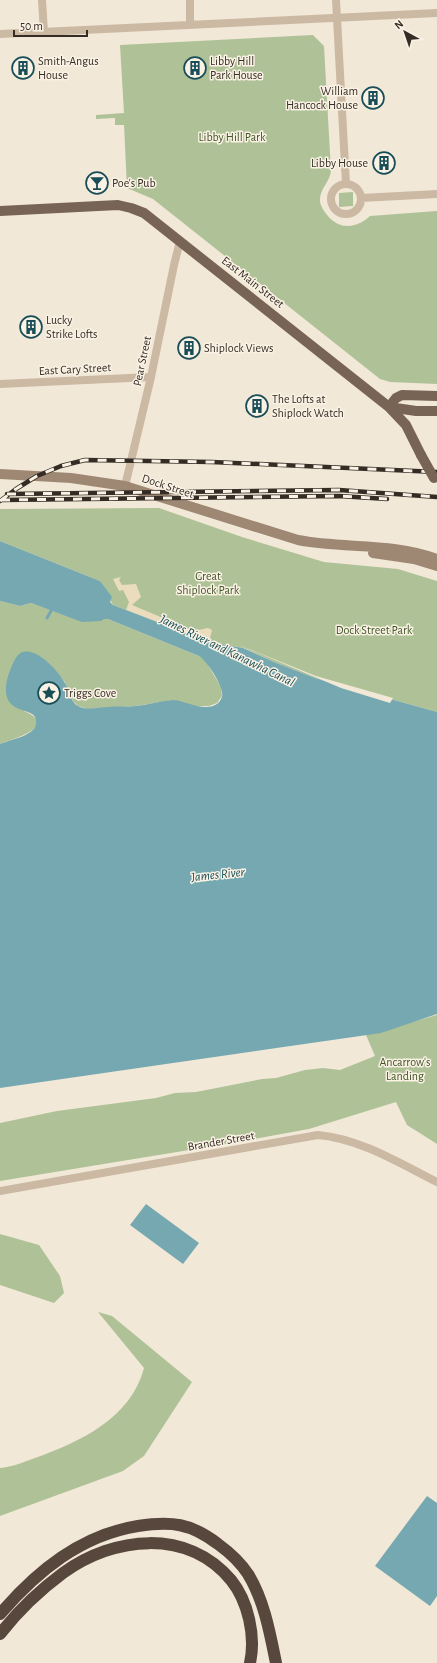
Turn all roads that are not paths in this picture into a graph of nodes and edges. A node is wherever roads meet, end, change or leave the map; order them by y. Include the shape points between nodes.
1 (42, 0) edge
2 (190, 0) edge
3 (336, 0) edge
4 (437, 13) edge
5 (337, 18) junction
6 (190, 24) junction
7 (44, 32) junction
8 (0, 34) edge
9 (346, 184) junction
10 (437, 194) edge
11 (361, 198) junction
12 (0, 211) edge
13 (180, 241) junction
14 (151, 377) junction
15 (0, 384) edge
16 (437, 396) edge
17 (389, 407) junction
18 (437, 411) edge
19 (0, 474) edge
20 (436, 480) edge
21 (125, 486) junction
22 (324, 544) junction
23 (437, 559) edge
24 (437, 566) edge
25 (437, 1182) edge
26 (0, 1191) edge
27 (0, 1614) edge
28 (2, 1632) edge
29 (250, 1663) edge
30 (276, 1663) edge

1 - 7 street
2 - 6 street
3 - 5 street
4 - 5 street
5 - 6 street
5 - 9 street
6 - 7 street
7 - 8 street
9 - 11 street via 358,190
9 - 11 street via 340,185 333,192 331,202 336,211 340,214 351,214 359,208
10 - 11 street
12 - 13 main road, East Main Street via 125,206 149,217
13 - 14 street, Pear Street
13 - 17 main road, East Main Street
14 - 15 street, East Cary Street
14 - 21 street, Pear Street
16 - 17 main road via 402,395
17 - 18 main road
17 - 20 main road, East Main Street, bridge via 406,425
19 - 21 main road, Dock Street via 71,478
21 - 22 main road, Dock Street via 288,537
22 - 23 main road, Dock Street via 355,544 401,550
22 - 24 main road, Dock Street via 414,559
25 - 26 street, Brander Street via 377,1152 336,1137 318,1135
27 - 30 highway via 25,1586 54,1562 91,1540 123,1528 150,1524 181,1524 201,1532 212,1540 231,1555 247,1573 265,1615
28 - 29 highway via 45,1588 81,1562 118,1547 150,1542 164,1543 198,1554 219,1568 235,1584 249,1621 252,1651

